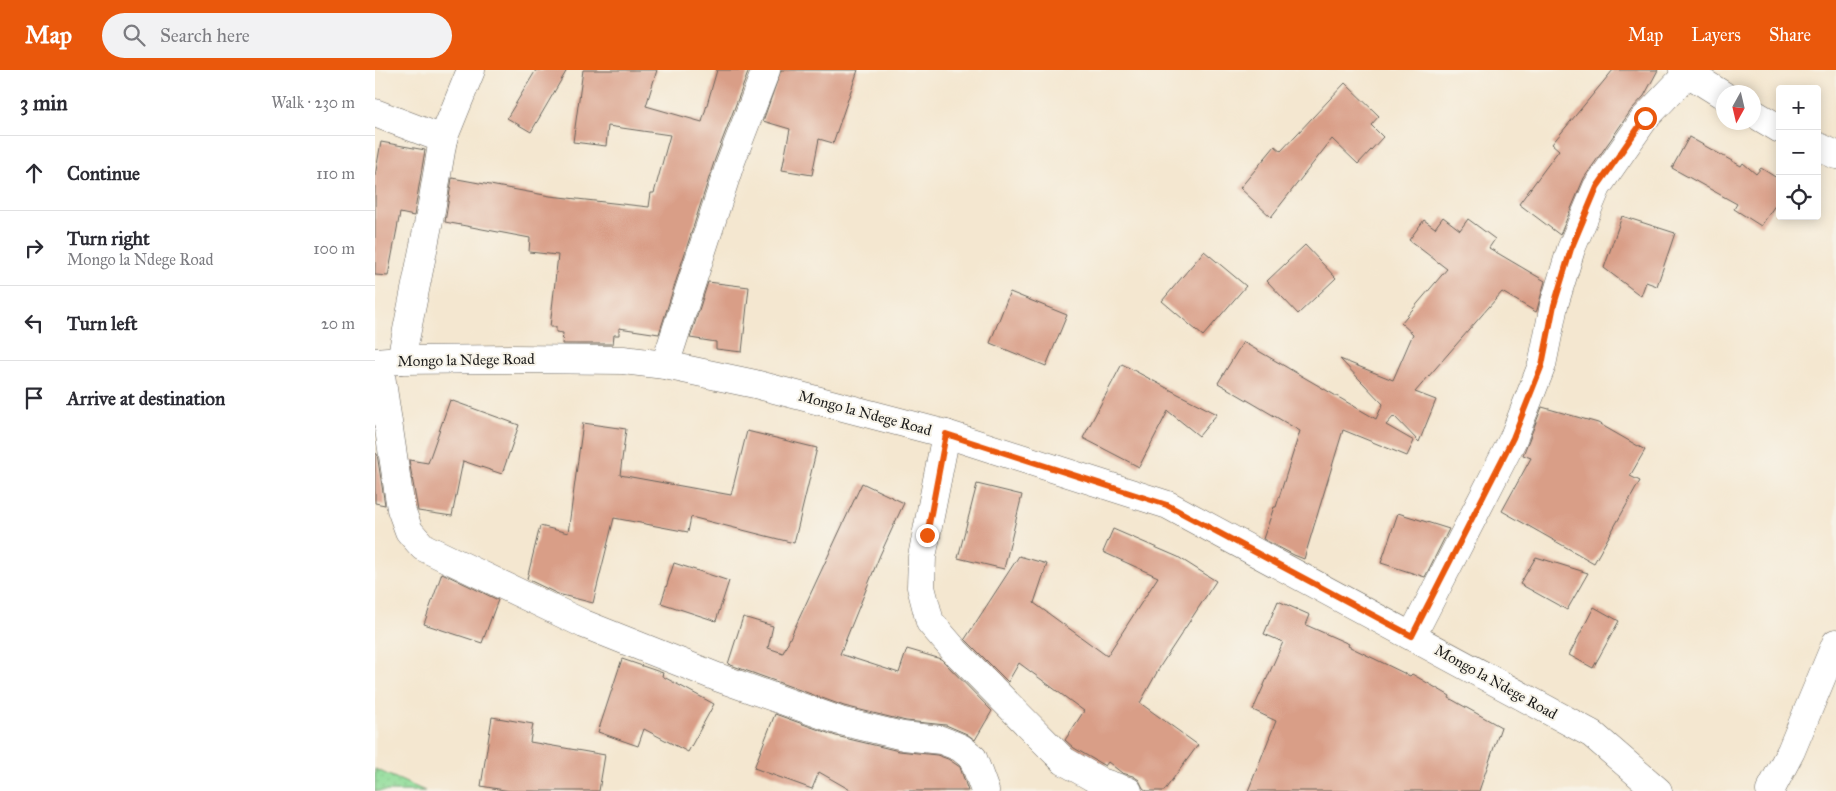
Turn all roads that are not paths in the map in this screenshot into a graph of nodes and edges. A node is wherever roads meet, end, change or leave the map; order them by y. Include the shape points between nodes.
1 (471, 70) edge
2 (766, 70) edge
3 (1685, 72) edge
4 (1716, 91) edge
5 (375, 113) edge
6 (1761, 117) edge
7 (1776, 126) edge
8 (443, 139) junction
9 (1821, 148) edge
10 (1836, 155) edge
11 (385, 361) edge
12 (665, 365) junction
13 (946, 434) junction
14 (1412, 636) junction
15 (1836, 643) edge
16 (985, 791) edge
17 (1128, 791) edge
18 (1658, 791) edge
19 (1770, 791) edge

1 - 8 street
2 - 12 street via 730,164
3 - 4 street
3 - 14 street via 1645,118 1597,187 1571,249 1554,305 1542,365 1513,438
5 - 8 street
6 - 7 street
8 - 11 street via 431,210
9 - 10 street
11 - 12 street, Mongo la Ndege Road via 623,360
11 - 16 street via 401,509 409,531 423,547 583,624 717,678 840,721 903,736 941,740 961,748 973,758
12 - 13 street, Mongo la Ndege Road via 755,384
13 - 14 street, Mongo la Ndege Road via 1167,505
13 - 17 street via 922,557 921,587 930,622 1064,761 1101,782
14 - 18 street, Mongo la Ndege Road via 1592,734
15 - 19 street via 1791,751

